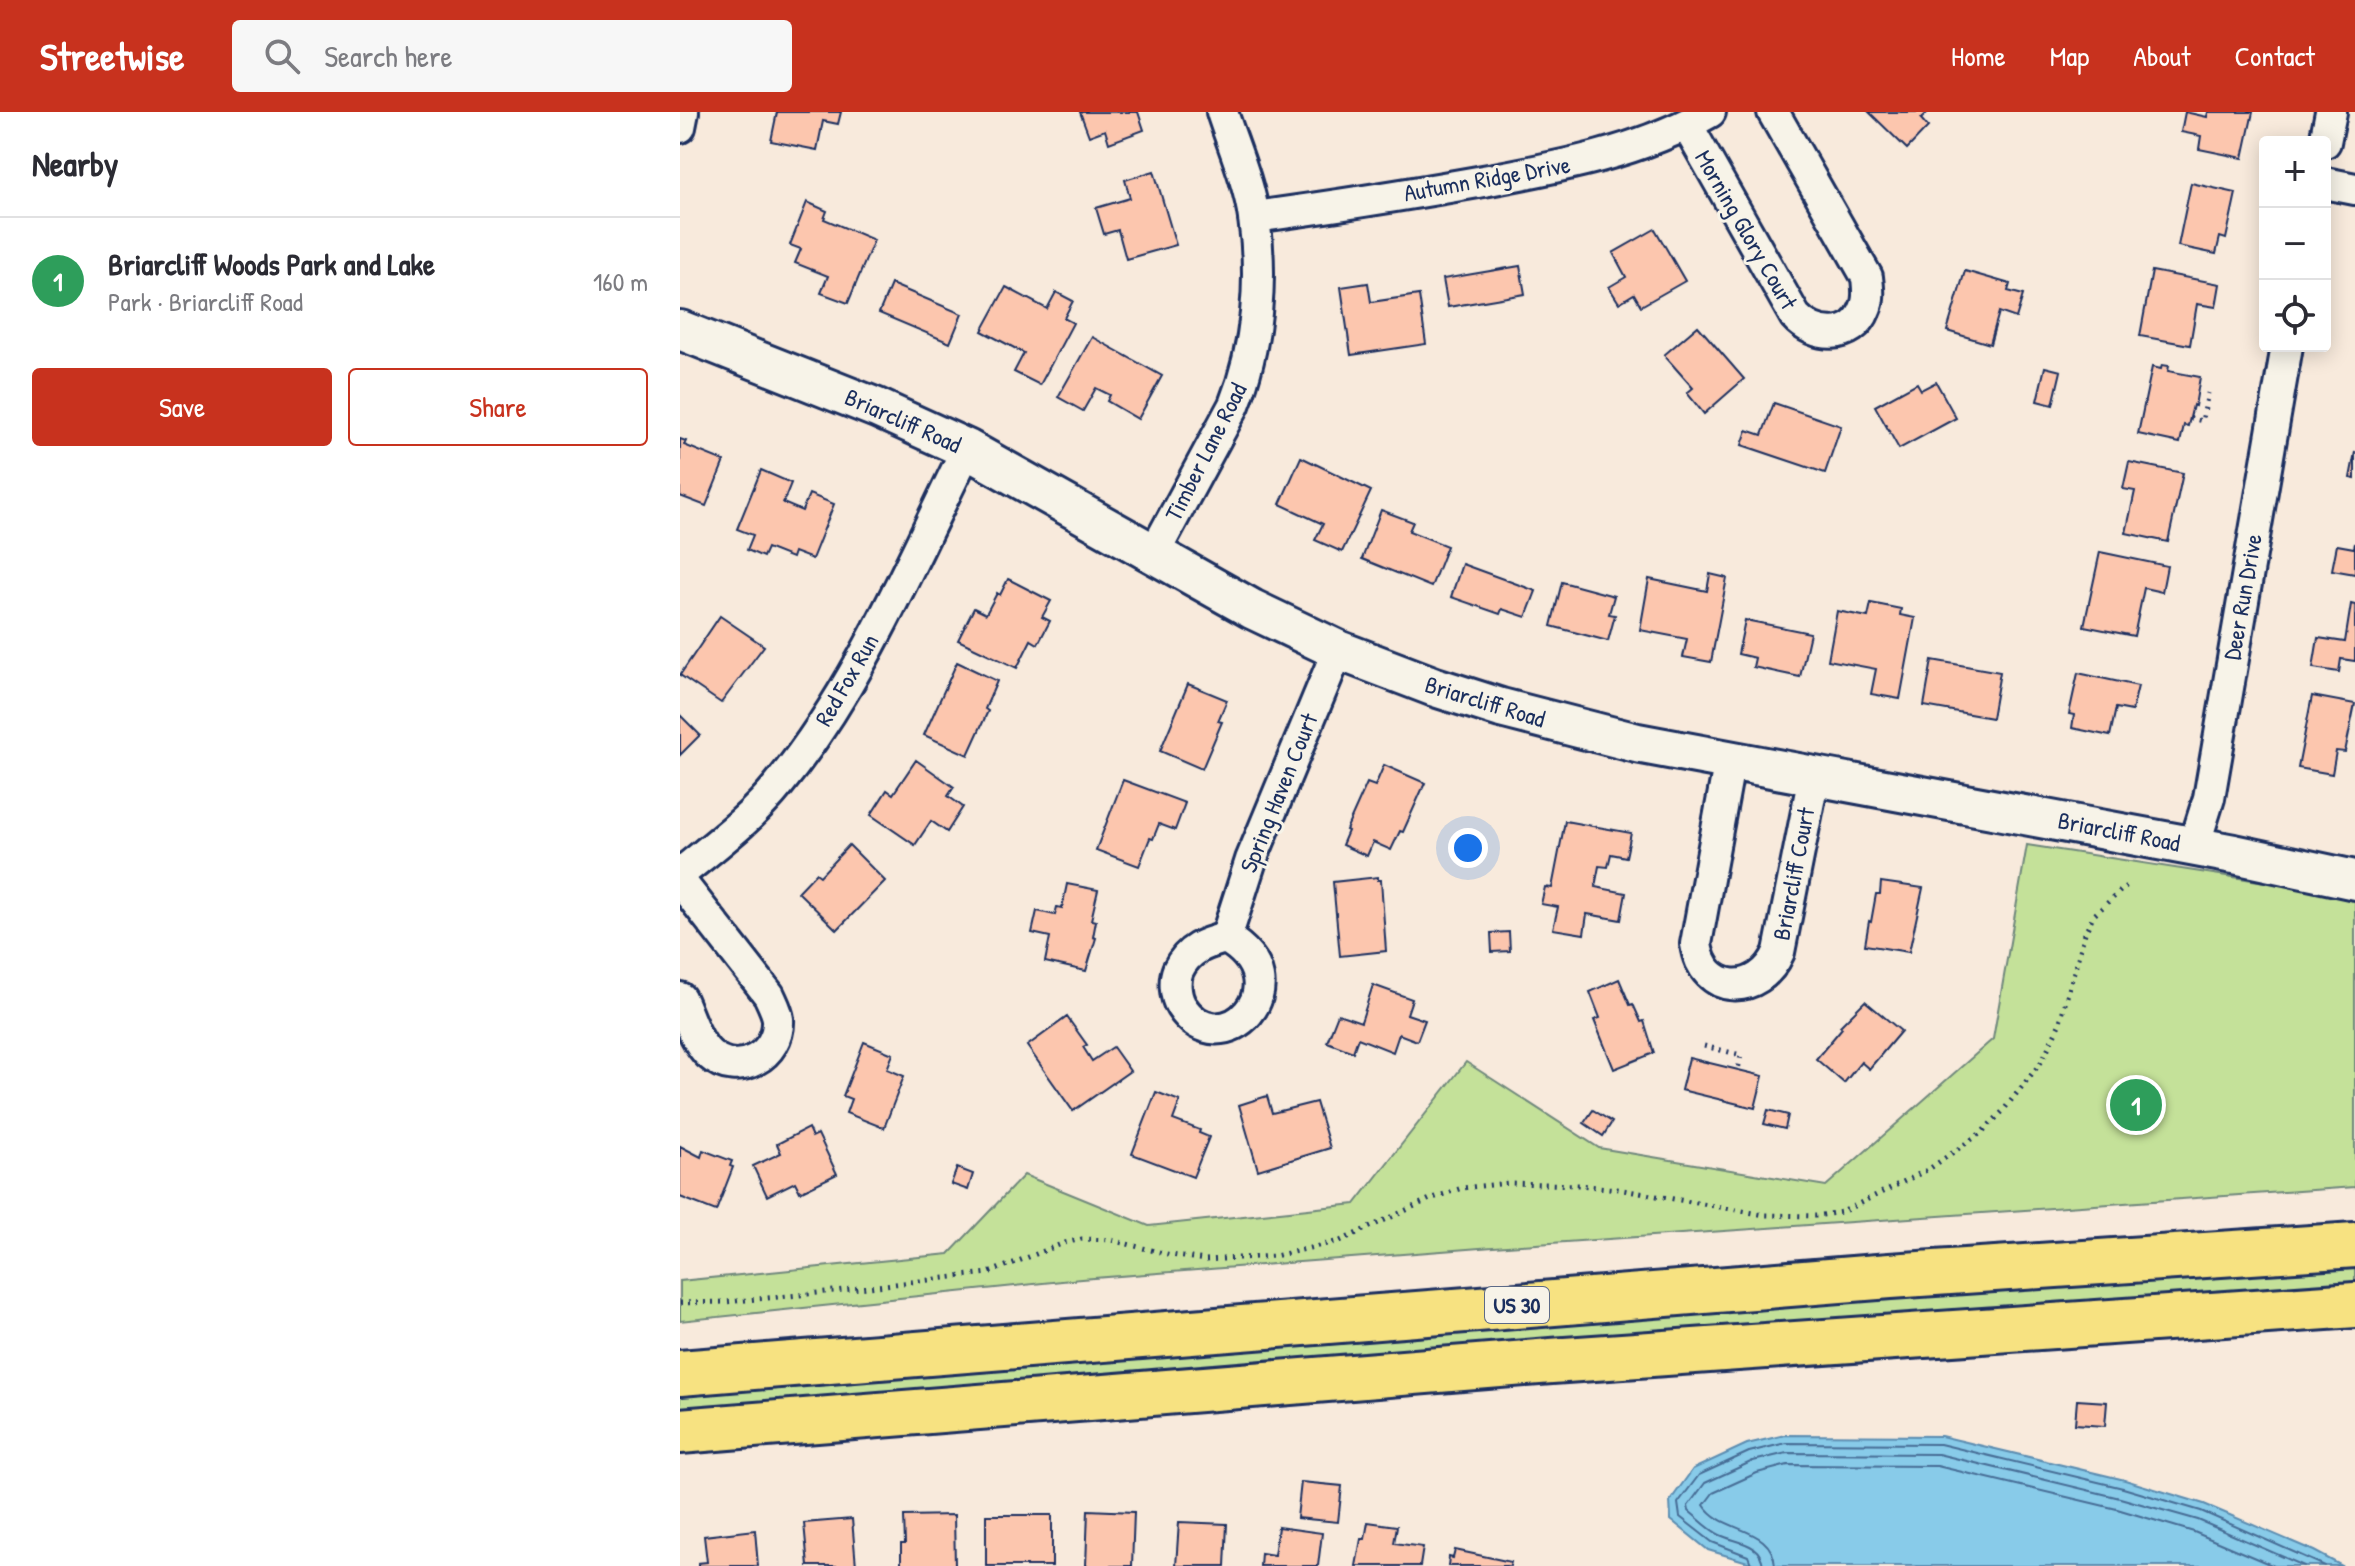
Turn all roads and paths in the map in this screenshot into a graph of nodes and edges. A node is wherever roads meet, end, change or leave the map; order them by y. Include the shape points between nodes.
1 (683, 112) edge
2 (1222, 112) edge
3 (1773, 112) edge
4 (2331, 112) edge
5 (1699, 119) edge
6 (680, 127) edge
7 (2326, 136) edge
8 (2331, 184) edge
9 (2355, 189) edge
10 (1254, 217) junction
11 (680, 330) edge
12 (2286, 352) edge
13 (2208, 393) dead end
14 (2190, 418) dead end
15 (967, 449) junction
16 (1153, 555) junction
17 (1338, 650) junction
18 (1730, 759) junction
19 (1814, 776) junction
20 (2194, 846) junction
21 (680, 874) edge
22 (2355, 880) edge
23 (680, 881) edge
24 (2126, 886) dead end
25 (1226, 938) dead end
26 (680, 998) edge
27 (1704, 1046) dead end
28 (1738, 1070) dead end
29 (2355, 1245) edge
30 (680, 1303) edge
31 (2355, 1305) edge
32 (680, 1373) edge
33 (680, 1431) edge

1 - 6 street
2 - 10 street, Timber Lane Road
3 - 5 street, Morning Glory Court via 1867,277 1865,309 1858,323 1844,331 1816,332 1795,316
4 - 7 street
5 - 10 street, Autumn Ridge Drive via 1627,149 1552,169
8 - 9 street
10 - 16 street, Timber Lane Road via 1255,323 1243,381
11 - 15 street, Briarcliff Road
12 - 20 street, Deer Run Drive via 2209,798
13 - 14 path via 2202,421
15 - 16 street, Briarcliff Road
15 - 21 street, Red Fox Run via 837,706 778,786
16 - 17 street, Briarcliff Road
17 - 18 street, Briarcliff Road via 1554,723
17 - 25 street, Spring Haven Court via 1251,860
18 - 19 street, Briarcliff Road
18 - 19 street, Briarcliff Court via 1696,944 1704,966 1727,984 1758,980 1779,952
19 - 20 street, Briarcliff Road
20 - 22 street, Briarcliff Road
23 - 26 street via 769,995 778,1016 776,1040 761,1058 723,1065 707,1052
24 - 30 path via 2093,916 2059,1025 2042,1061 2002,1112 1929,1169 1842,1212 1765,1215 1617,1189 1509,1183 1462,1188 1340,1241 1275,1256 1205,1260 1082,1239 988,1273
27 - 28 path via 1741,1055
29 - 32 main road, US 30 via 1890,1276
31 - 33 main road via 1567,1360

